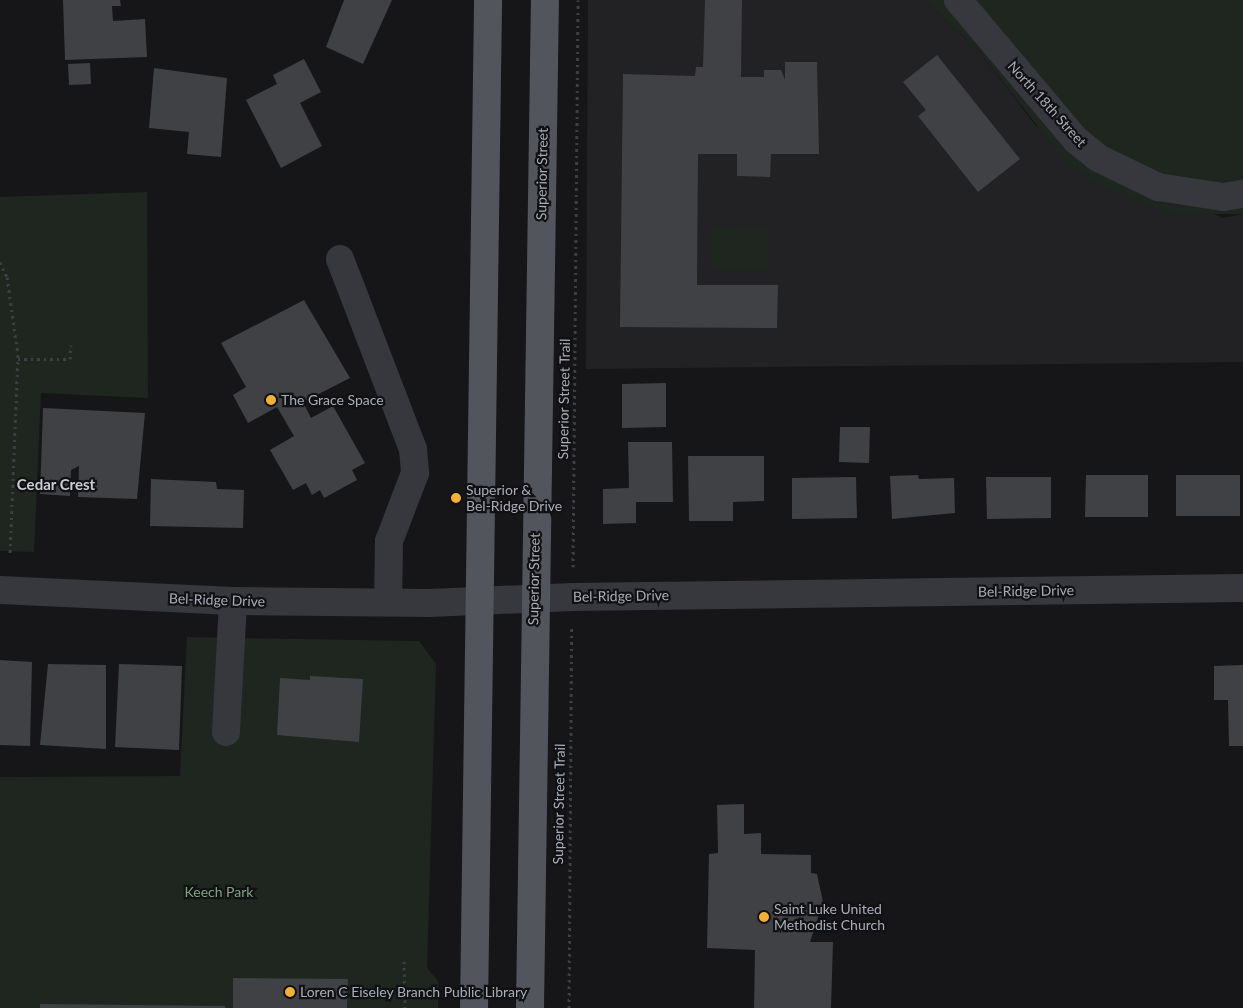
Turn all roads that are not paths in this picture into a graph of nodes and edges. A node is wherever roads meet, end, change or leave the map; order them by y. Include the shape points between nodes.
1 (488, 0) edge
2 (545, 0) edge
3 (958, 0) edge
4 (1243, 194) edge
5 (340, 259) dead end
6 (1243, 588) edge
7 (0, 590) edge
8 (534, 598) junction
9 (480, 599) junction
10 (233, 601) junction
11 (388, 602) junction
12 (226, 732) dead end
13 (474, 1008) edge
14 (530, 1008) edge

1 - 9 main road
2 - 8 main road, Superior Street
3 - 4 street, North 18th Street via 1076,140 1098,158 1158,187 1223,196
5 - 11 street via 413,449 415,473 389,541
6 - 8 street, Bel-Ridge Drive
7 - 10 street, Bel-Ridge Drive
8 - 9 street, Bel-Ridge Drive
8 - 14 main road, Superior Street
9 - 11 street, Bel-Ridge Drive
9 - 13 main road
10 - 11 street, Bel-Ridge Drive
10 - 12 street

